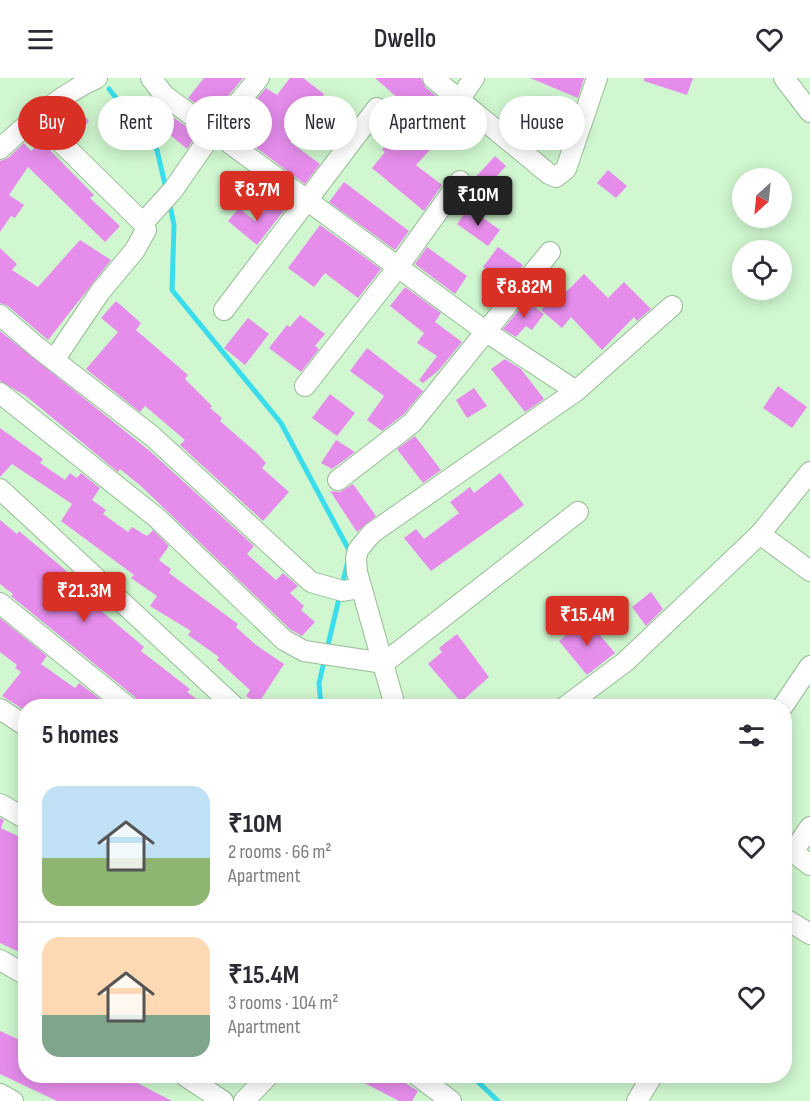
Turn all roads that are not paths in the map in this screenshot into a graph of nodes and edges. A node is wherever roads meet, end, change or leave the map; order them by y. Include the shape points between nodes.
1 (97, 78) edge
2 (151, 78) edge
3 (259, 78) edge
4 (433, 78) edge
5 (474, 78) edge
6 (597, 78) edge
7 (784, 78) edge
8 (65, 96) edge
9 (244, 96) edge
10 (454, 96) edge
11 (462, 96) edge
12 (186, 111) edge
13 (810, 112) edge
14 (369, 118) edge
15 (487, 123) edge
16 (18, 133) edge
17 (0, 149) edge
18 (69, 150) edge
19 (200, 150) edge
20 (240, 150) edge
21 (460, 181) dead end
22 (307, 199) junction
23 (143, 223) junction
24 (550, 252) dead end
25 (398, 267) junction
26 (672, 306) dead end
27 (224, 310) dead end
28 (0, 315) edge
29 (485, 331) junction
30 (54, 360) junction
31 (305, 386) dead end
32 (576, 391) junction
33 (0, 393) edge
34 (810, 472) edge
35 (338, 480) dead end
36 (0, 489) edge
37 (578, 512) dead end
38 (760, 534) junction
39 (810, 571) edge
40 (351, 590) junction
41 (0, 603) edge
42 (384, 663) junction
43 (810, 666) edge
44 (118, 699) edge
45 (226, 699) edge
46 (393, 699) edge
47 (575, 699) edge
48 (788, 699) edge
49 (0, 708) edge
50 (18, 720) edge
51 (0, 804) edge
52 (18, 814) edge
53 (810, 827) edge
54 (792, 854) edge
55 (792, 859) edge
56 (810, 865) edge
57 (792, 923) edge
58 (810, 934) edge
59 (0, 960) edge
60 (18, 970) edge
61 (196, 1083) edge
62 (261, 1083) edge
63 (427, 1083) edge
64 (648, 1083) edge
65 (0, 1094) edge
66 (13, 1101) edge
67 (223, 1101) edge
68 (244, 1101) edge
69 (451, 1101) edge
70 (637, 1101) edge

1 - 8 street
2 - 12 street via 164,95
3 - 9 street
4 - 10 street
5 - 11 street
6 - 15 street via 560,177 549,174
7 - 13 street
14 - 22 street
16 - 17 street
18 - 23 street
19 - 23 street
20 - 22 street
21 - 25 street
22 - 25 street
22 - 27 street
23 - 30 street via 143,238
24 - 29 street
25 - 29 street
25 - 31 street
26 - 32 street
28 - 30 street
29 - 32 street
29 - 35 street via 412,423
30 - 40 street via 152,436 312,582
32 - 40 street via 372,532 356,558
33 - 42 street via 157,518 284,640 304,651
34 - 38 street
36 - 45 street
37 - 42 street
38 - 39 street
38 - 47 street via 625,662
40 - 42 street
41 - 44 street
42 - 46 street
43 - 48 street
49 - 50 street
51 - 52 street
53 - 54 street
55 - 56 street
57 - 58 street
59 - 60 street
61 - 67 street
62 - 68 street
63 - 69 street
64 - 70 street
65 - 66 street

